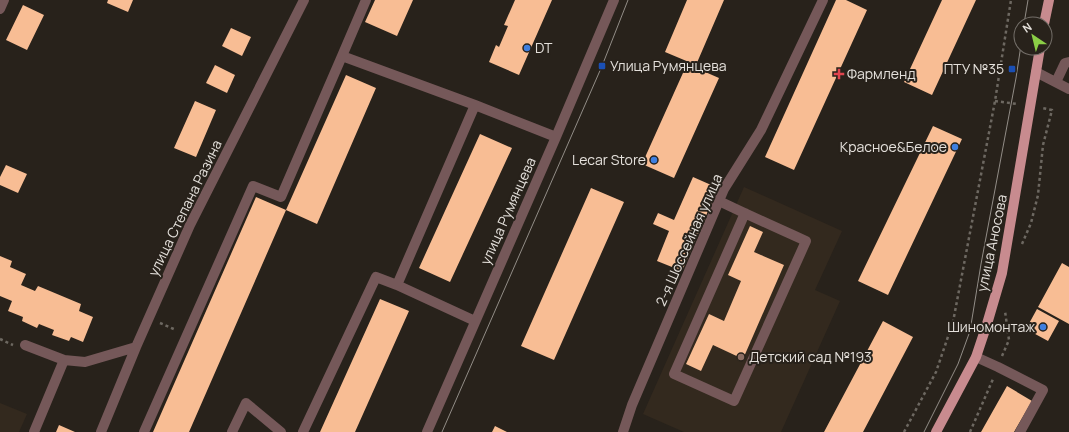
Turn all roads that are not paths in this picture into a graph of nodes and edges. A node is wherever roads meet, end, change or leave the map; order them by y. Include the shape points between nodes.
1 (4, 0) edge
2 (304, 0) edge
3 (366, 0) edge
4 (614, 0) edge
5 (823, 0) edge
6 (1049, 0) edge
7 (0, 9) edge
8 (1046, 16) edge
9 (342, 56) junction
10 (1039, 56) edge
11 (1069, 62) edge
12 (1036, 72) junction
13 (1056, 82) junction
14 (1069, 89) edge
15 (475, 105) junction
16 (556, 137) junction
17 (719, 201) junction
18 (746, 213) junction
19 (397, 285) junction
20 (475, 321) junction
21 (25, 345) dead end
22 (136, 347) junction
23 (976, 357) junction
24 (64, 360) junction
25 (34, 432) edge
26 (102, 432) edge
27 (144, 432) edge
28 (232, 432) edge
29 (281, 432) edge
30 (303, 432) edge
31 (427, 432) edge
32 (624, 432) edge
33 (936, 432) edge
34 (1020, 432) edge

1 - 7 street
2 - 22 street, улица Степана Разина via 190,225
3 - 9 street
4 - 16 street, улица Румянцева
5 - 17 street, 2-я Шоссейная улица via 761,130
6 - 8 main road
9 - 15 street
9 - 27 street via 281,197 253,186
10 - 12 main road, улица Аносова
11 - 13 street via 1065,63
12 - 13 street
12 - 23 main road, улица Аносова via 1002,273
13 - 14 street
15 - 16 street
15 - 19 street
16 - 20 street, улица Румянцева
17 - 18 street
17 - 32 street, 2-я Шоссейная улица via 632,405
18 - 18 street via 806,241 734,401 674,374
19 - 20 street
19 - 30 street via 376,277
20 - 31 street, улица Румянцева
21 - 24 street
22 - 24 street via 84,362
22 - 26 street, улица Степана Разина
23 - 33 main road, улица Аносова
23 - 34 street via 1043,390
24 - 25 street
28 - 29 street via 246,403

